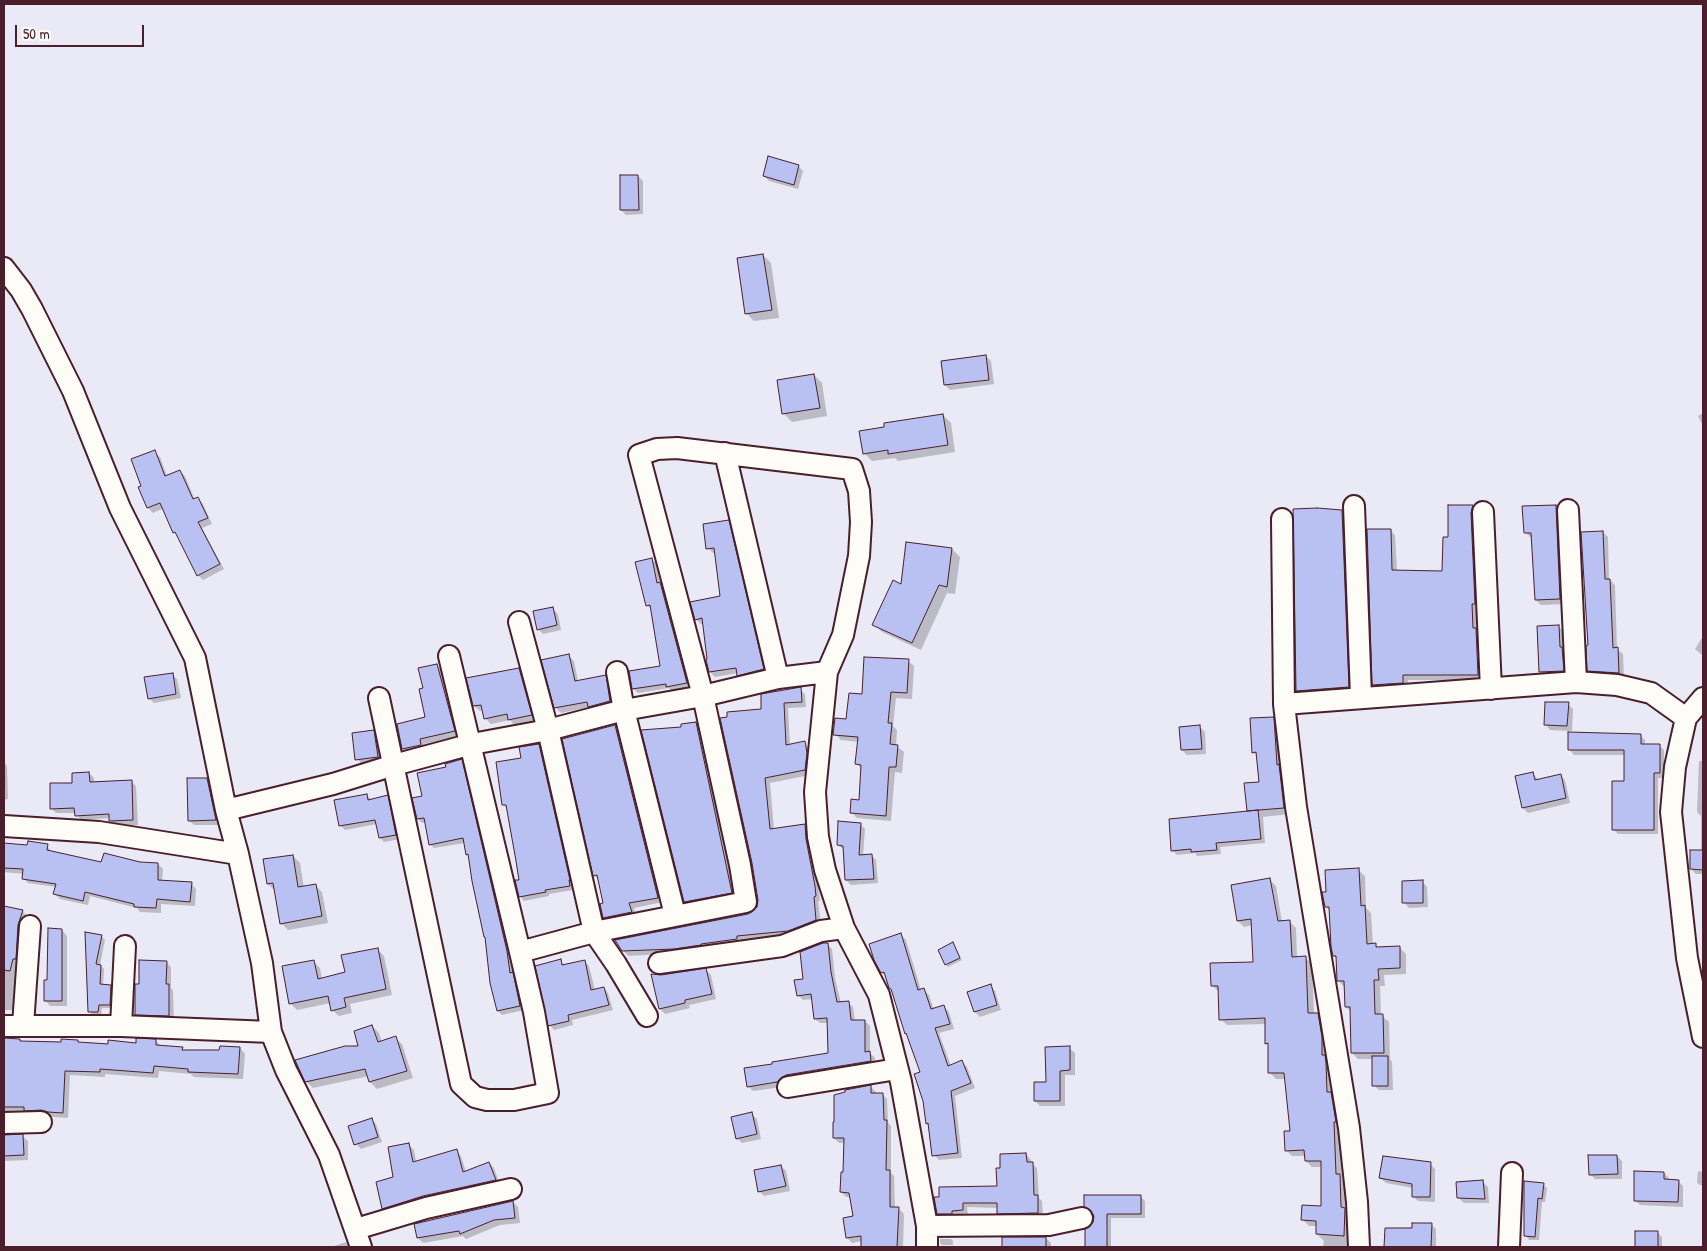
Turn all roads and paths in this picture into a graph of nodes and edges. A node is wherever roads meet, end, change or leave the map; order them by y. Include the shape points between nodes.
1 (4, 268) edge
2 (725, 453) junction
3 (1354, 506) dead end
4 (1568, 510) dead end
5 (1483, 512) dead end
6 (1282, 519) dead end
7 (519, 622) dead end
8 (450, 656) dead end
9 (617, 672) dead end
10 (827, 672) junction
11 (778, 678) junction
12 (1576, 682) junction
13 (1491, 689) junction
14 (703, 696) junction
15 (1361, 697) junction
16 (379, 698) dead end
17 (1703, 698) edge
18 (1284, 704) junction
19 (624, 710) junction
20 (1686, 718) junction
21 (548, 730) junction
22 (472, 744) junction
23 (394, 765) junction
24 (226, 810) junction
25 (4, 826) edge
26 (238, 854) junction
27 (675, 915) junction
28 (30, 926) dead end
29 (844, 928) junction
30 (594, 932) junction
31 (124, 946) dead end
32 (520, 952) junction
33 (659, 963) dead end
34 (647, 1016) dead end
35 (14, 1026) edge
36 (121, 1026) junction
37 (272, 1032) junction
38 (1703, 1037) edge
39 (897, 1069) junction
40 (788, 1087) dead end
41 (41, 1122) dead end
42 (4, 1123) edge
43 (1512, 1173) dead end
44 (511, 1189) dead end
45 (1082, 1218) dead end
46 (927, 1226) junction
47 (359, 1238) edge
48 (927, 1247) edge
49 (1359, 1247) edge
50 (1509, 1247) edge

1 - 24 street via 21,290 64,375 120,508 195,658
2 - 10 street via 852,469 859,491 859,556 843,635
2 - 11 street
2 - 14 street via 677,448 639,454
3 - 15 street
4 - 12 street
5 - 13 street
6 - 18 street
7 - 21 street
8 - 22 street
9 - 19 street
10 - 11 street
10 - 29 street via 815,792 818,837
11 - 14 street
12 - 13 street
12 - 20 street via 1616,685 1651,693
13 - 15 street
14 - 19 street
14 - 27 street via 746,902
15 - 18 street
16 - 23 street
17 - 20 street
18 - 49 street via 1296,807 1350,1128
19 - 21 street
19 - 27 street
20 - 38 street via 1675,767 1671,812 1687,958
21 - 22 street
21 - 30 street
22 - 23 street
22 - 32 street
23 - 24 street via 333,784
23 - 32 street via 458,1075 467,1091 486,1100 514,1100 548,1093
24 - 26 street
25 - 26 street via 99,832
26 - 37 street via 262,963
27 - 30 street
28 - 35 street
29 - 33 street via 822,931 782,946
29 - 39 street via 879,995
30 - 32 street
30 - 34 street
31 - 36 street
35 - 36 street
36 - 37 street
37 - 47 street via 286,1070 329,1154
39 - 40 street
39 - 46 street
41 - 42 street
43 - 50 street
44 - 47 street via 426,1208
45 - 46 street via 1048,1225
46 - 48 street

